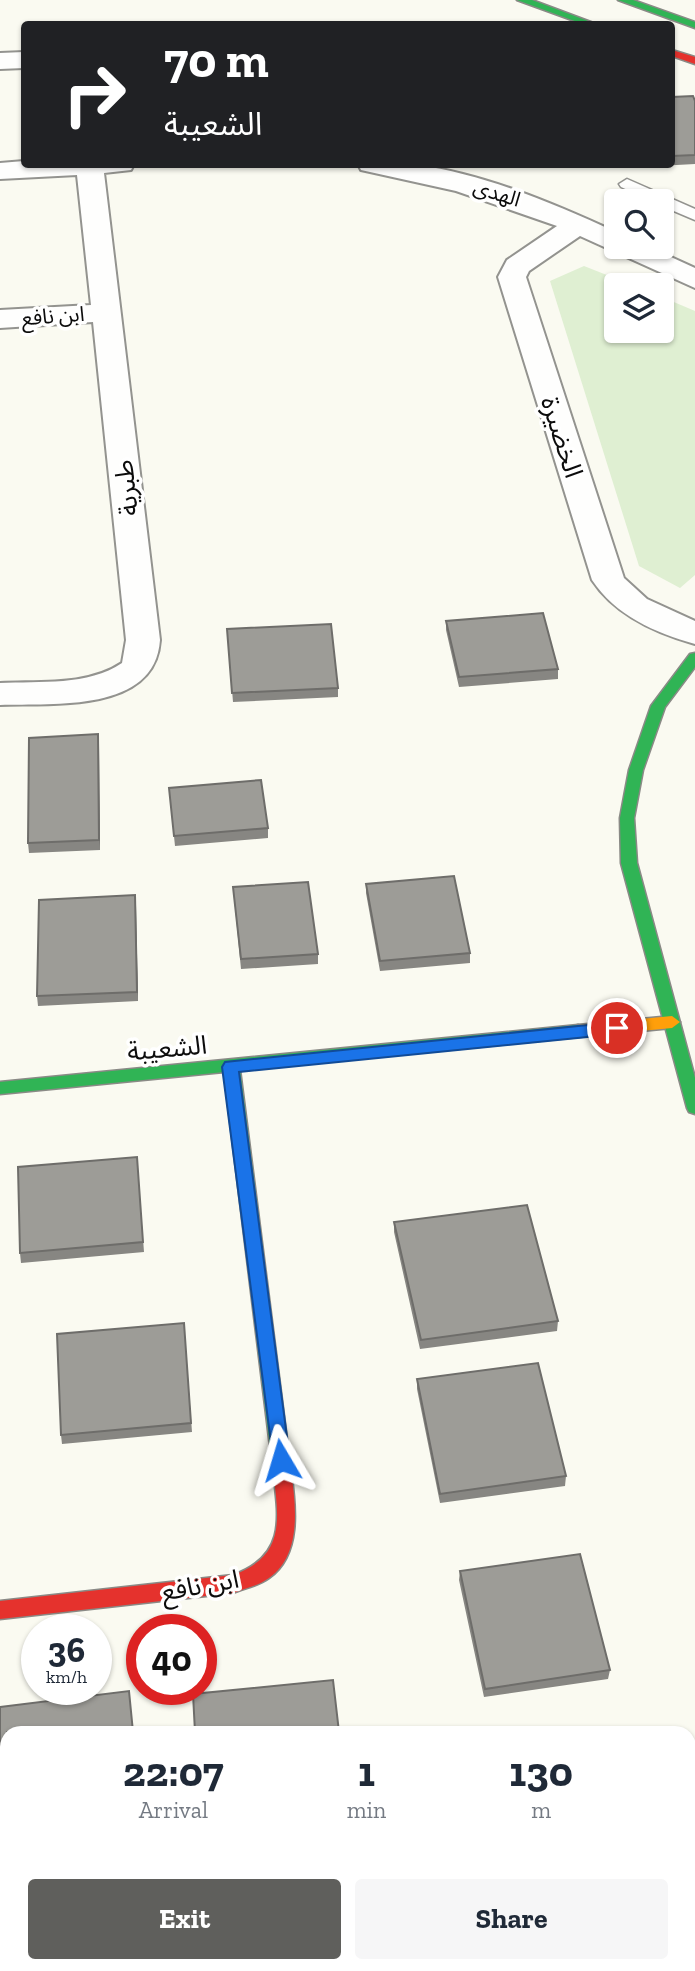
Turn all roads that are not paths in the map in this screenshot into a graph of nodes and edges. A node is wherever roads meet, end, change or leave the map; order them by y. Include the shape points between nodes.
1 (522, 0) edge
2 (623, 0) edge
3 (582, 21) edge
4 (695, 25) edge
5 (675, 54) edge
6 (21, 60) edge
7 (0, 61) edge
8 (695, 61) edge
9 (54, 168) edge
10 (90, 168) edge
11 (391, 168) edge
12 (0, 171) edge
13 (627, 184) dead end
14 (695, 215) edge
15 (579, 224) junction
16 (604, 236) edge
17 (652, 259) edge
18 (695, 279) edge
19 (106, 313) junction
20 (0, 319) edge
21 (695, 633) edge
22 (695, 657) edge
23 (0, 694) edge
24 (672, 1022) junction
25 (230, 1067) junction
26 (0, 1088) edge
27 (695, 1108) edge
28 (0, 1610) edge

1 - 3 street
2 - 4 street
5 - 8 street
6 - 7 street
9 - 12 street
10 - 19 street, طبرية
11 - 15 street, الهدى via 467,183
13 - 14 lane
15 - 16 street, الهدى
15 - 21 street, الخضيرة via 517,266 512,277 515,290 608,580 627,601
17 - 18 street
19 - 20 street, ابن نافع
19 - 23 street, طبرية via 142,658 133,671 111,684
22 - 24 street via 658,706 636,770 627,818 629,863
24 - 25 street, الشعيبة
24 - 27 street
25 - 26 street, الشعيبة
25 - 28 street, ابن نافع via 284,1486 285,1526 279,1551 265,1571 233,1584

